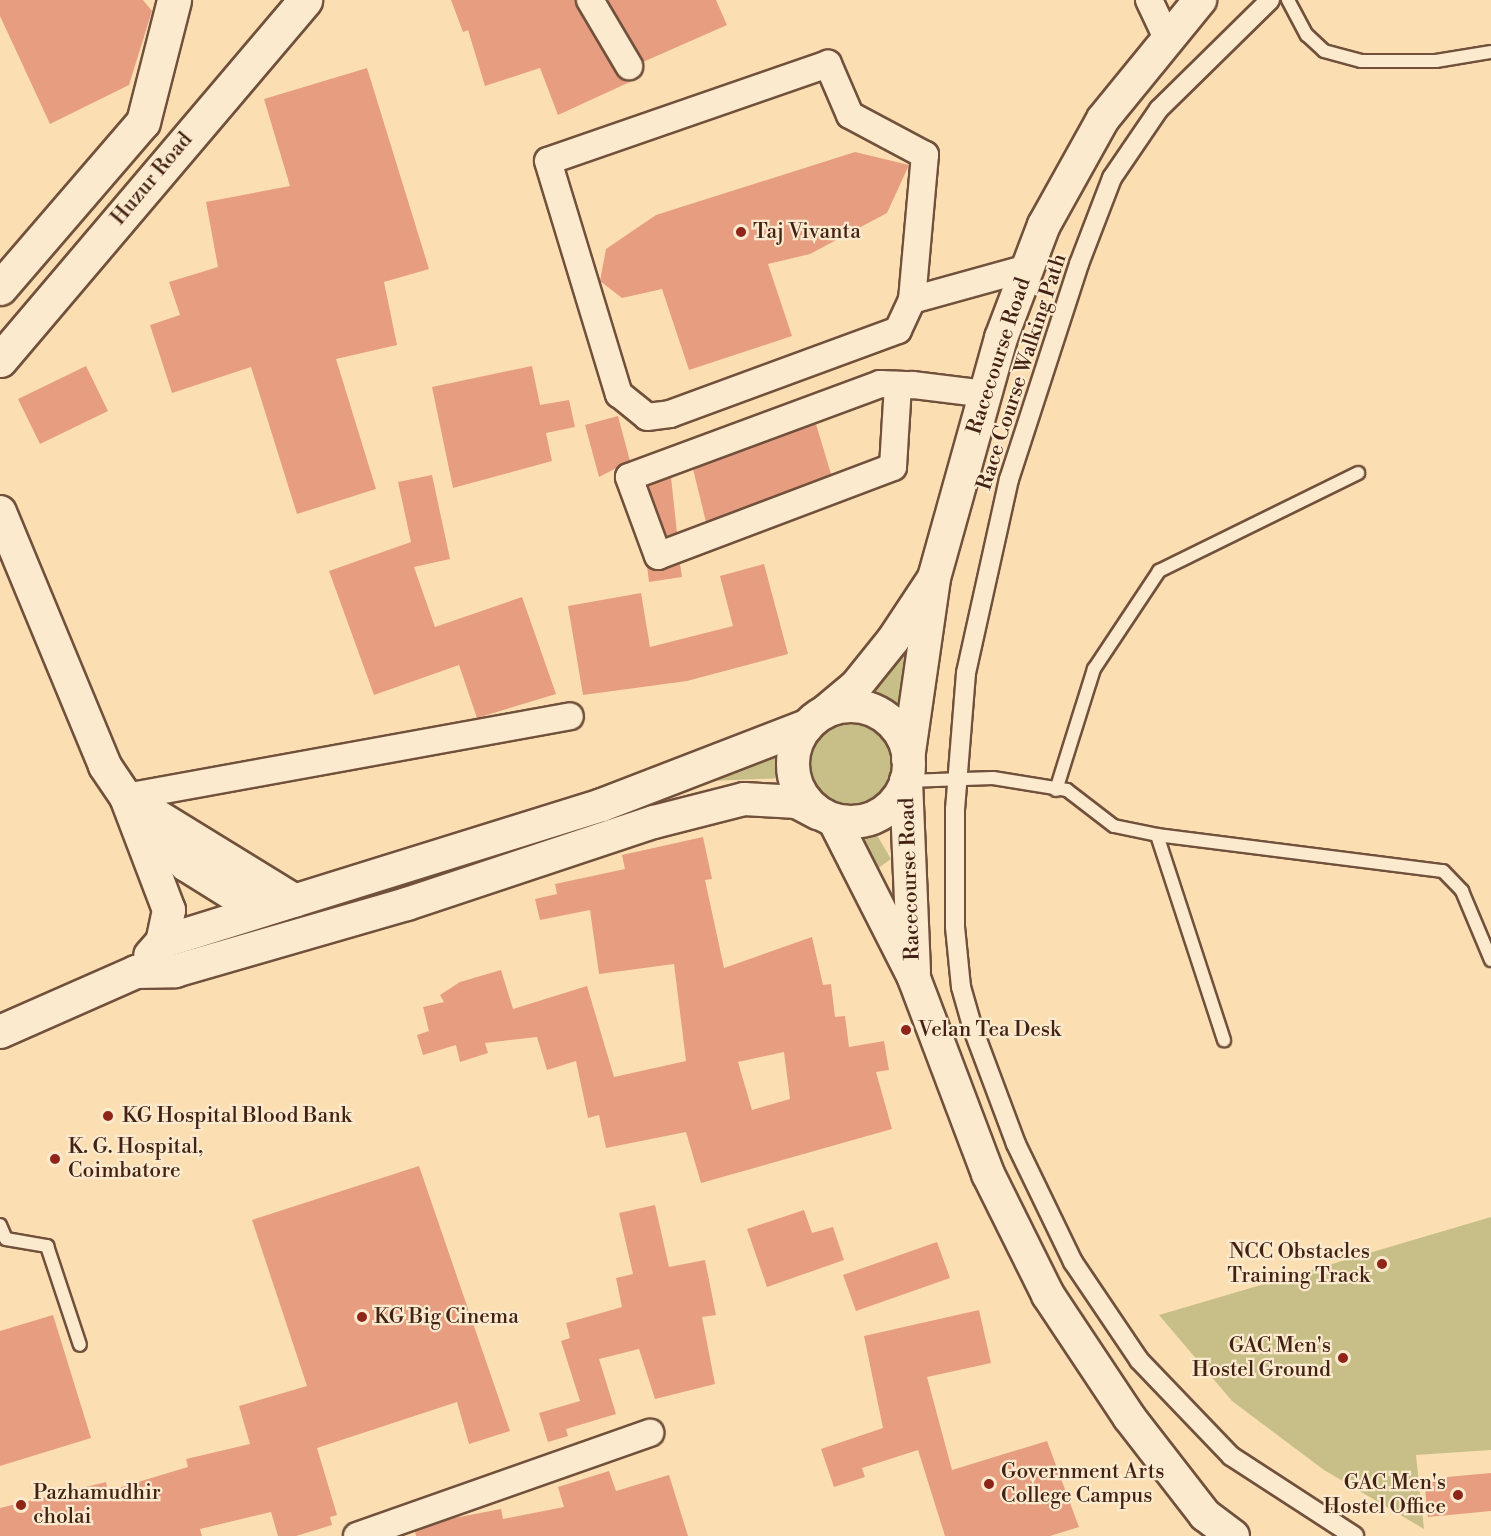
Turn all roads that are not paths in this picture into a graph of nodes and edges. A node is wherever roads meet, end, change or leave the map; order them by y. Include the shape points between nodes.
1 (174, 0) edge
2 (305, 0) edge
3 (590, 0) edge
4 (1149, 0) edge
5 (1200, 0) edge
6 (1270, 0) edge
7 (1288, 0) edge
8 (1167, 38) junction
9 (1491, 52) edge
10 (629, 66) dead end
11 (133, 133) junction
12 (168, 160) junction
13 (1027, 268) junction
14 (9, 278) edge
15 (912, 300) junction
16 (0, 360) edge
17 (898, 385) junction
18 (986, 394) junction
19 (1358, 473) dead end
20 (0, 512) edge
21 (934, 578) junction
22 (570, 716) dead end
23 (814, 720) junction
24 (907, 770) junction
25 (957, 779) junction
26 (1056, 790) junction
27 (126, 797) junction
28 (827, 817) junction
29 (1157, 835) junction
30 (295, 901) junction
31 (260, 912) junction
32 (162, 942) junction
33 (1491, 960) edge
34 (136, 972) junction
35 (914, 978) junction
36 (0, 1032) edge
37 (1224, 1040) dead end
38 (0, 1225) edge
39 (80, 1345) dead end
40 (650, 1433) dead end
41 (1208, 1526) edge
42 (357, 1536) edge
43 (1233, 1536) edge
44 (1354, 1536) edge

1 - 11 main road via 143,122
2 - 12 main road, Huzur Road
3 - 10 street
4 - 8 street
5 - 8 street, Racecourse Road
6 - 25 street, Race Course Walking Path via 1159,109 1112,178 1009,479 966,673
7 - 9 lane via 1307,35 1324,51 1361,61 1436,61
8 - 13 street, Racecourse Road via 1103,119 1044,225
11 - 12 main road
11 - 14 main road
12 - 16 main road, Huzur Road
13 - 15 street
13 - 18 street, Racecourse Road
15 - 15 street via 898,330 670,414 647,417 619,394 548,161 828,64 850,115 925,155
17 - 17 street via 880,384 629,477 658,556 893,467 887,424
17 - 18 street
18 - 21 street, Racecourse Road
19 - 26 lane via 1159,571 1094,669
20 - 27 street via 105,766
21 - 23 street via 871,668
21 - 24 street, Racecourse Road
22 - 27 street
23 - 24 street via 853,706 869,709 896,729
23 - 28 street via 798,741 793,774 798,790
23 - 30 street via 602,805
24 - 25 lane
24 - 28 street via 885,810 869,819
24 - 35 street, Racecourse Road
25 - 26 lane via 993,778
25 - 44 street, Race Course Walking Path via 955,927 961,987 1016,1143 1073,1262 1139,1360 1231,1456
26 - 29 lane via 1067,790 1114,826
27 - 30 street
27 - 31 street via 151,832 186,865
27 - 32 street via 169,910
28 - 34 street via 797,802 744,800 710,807 408,904 175,971
28 - 35 street
29 - 33 lane via 1443,871 1462,891
29 - 37 lane
30 - 31 street
31 - 32 street
32 - 34 street
34 - 36 street
35 - 41 street via 988,1174 1048,1295
38 - 39 lane via 6,1239 47,1246
40 - 42 street
41 - 43 street

